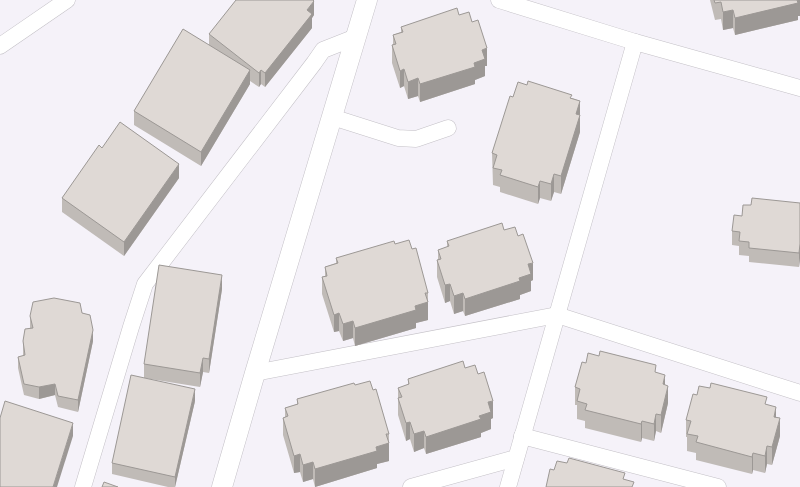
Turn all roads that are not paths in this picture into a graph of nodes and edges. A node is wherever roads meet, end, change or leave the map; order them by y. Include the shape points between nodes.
1 (67, 0) edge
2 (367, 0) edge
3 (499, 0) edge
4 (356, 37) junction
5 (635, 42) junction
6 (0, 46) edge
7 (800, 88) edge
8 (332, 116) junction
9 (448, 128) dead end
10 (557, 315) junction
11 (256, 373) junction
12 (800, 392) edge
13 (522, 436) junction
14 (516, 458) junction
15 (83, 487) edge
16 (222, 487) edge
17 (411, 487) edge
18 (508, 487) edge
19 (718, 487) edge

1 - 6 street
2 - 4 street
3 - 5 street
4 - 8 street
4 - 15 street via 323,50 145,284
5 - 7 street
5 - 10 street
8 - 9 street via 398,138 416,139
8 - 11 street
10 - 11 street
10 - 12 street
10 - 13 street
11 - 16 street
13 - 14 street
13 - 19 street
14 - 17 street
14 - 18 street

